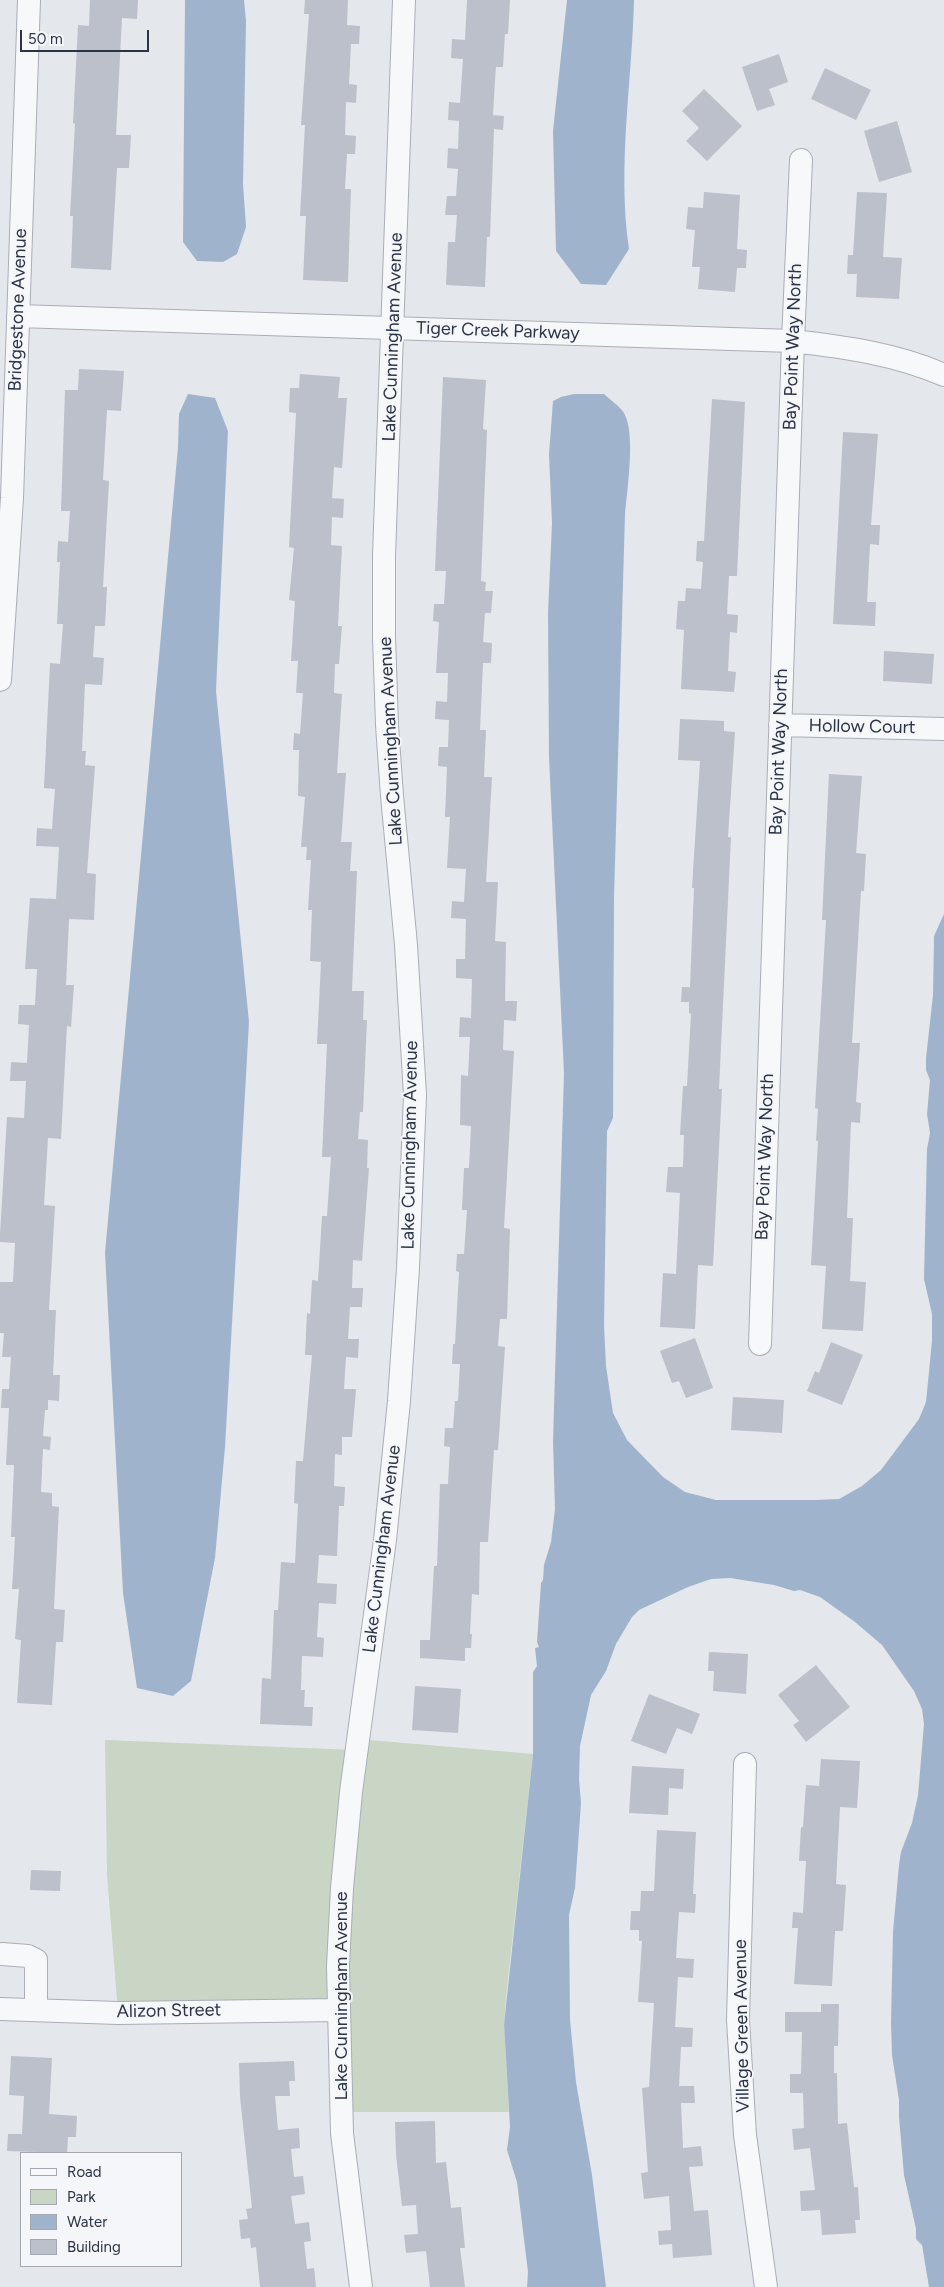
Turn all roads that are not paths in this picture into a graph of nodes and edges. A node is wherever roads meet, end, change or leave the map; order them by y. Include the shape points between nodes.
1 (29, 0) edge
2 (404, 0) edge
3 (801, 160) dead end
4 (18, 316) junction
5 (393, 327) junction
6 (793, 340) junction
7 (944, 375) edge
8 (0, 680) edge
9 (780, 725) junction
10 (944, 729) edge
11 (760, 1344) dead end
12 (745, 1764) dead end
13 (2, 1954) dead end
14 (0, 2009) edge
15 (36, 2010) junction
16 (338, 2010) junction
17 (361, 2287) edge
18 (766, 2287) edge

1 - 4 street, Bridgestone Avenue
2 - 5 street, Lake Cunningham Avenue
3 - 6 street, Bay Point Way North
4 - 5 street, Tiger Creek Parkway
4 - 8 street, Bridgestone Avenue via 12,498
5 - 6 street, Tiger Creek Parkway
5 - 16 street, Lake Cunningham Avenue via 384,637 391,787 406,945 414,1104 399,1401 385,1540 350,1792 342,1888
6 - 7 street, Tiger Creek Parkway via 892,357
6 - 9 street, Bay Point Way North
9 - 10 street, Hollow Court
9 - 11 street, Bay Point Way North
12 - 18 street, Village Green Avenue via 738,2029 745,2135
13 - 15 street via 28,1956 36,1960
14 - 15 street, Alizon Street
15 - 16 street, Alizon Street via 118,2013
16 - 17 street, Lake Cunningham Avenue via 342,2133

